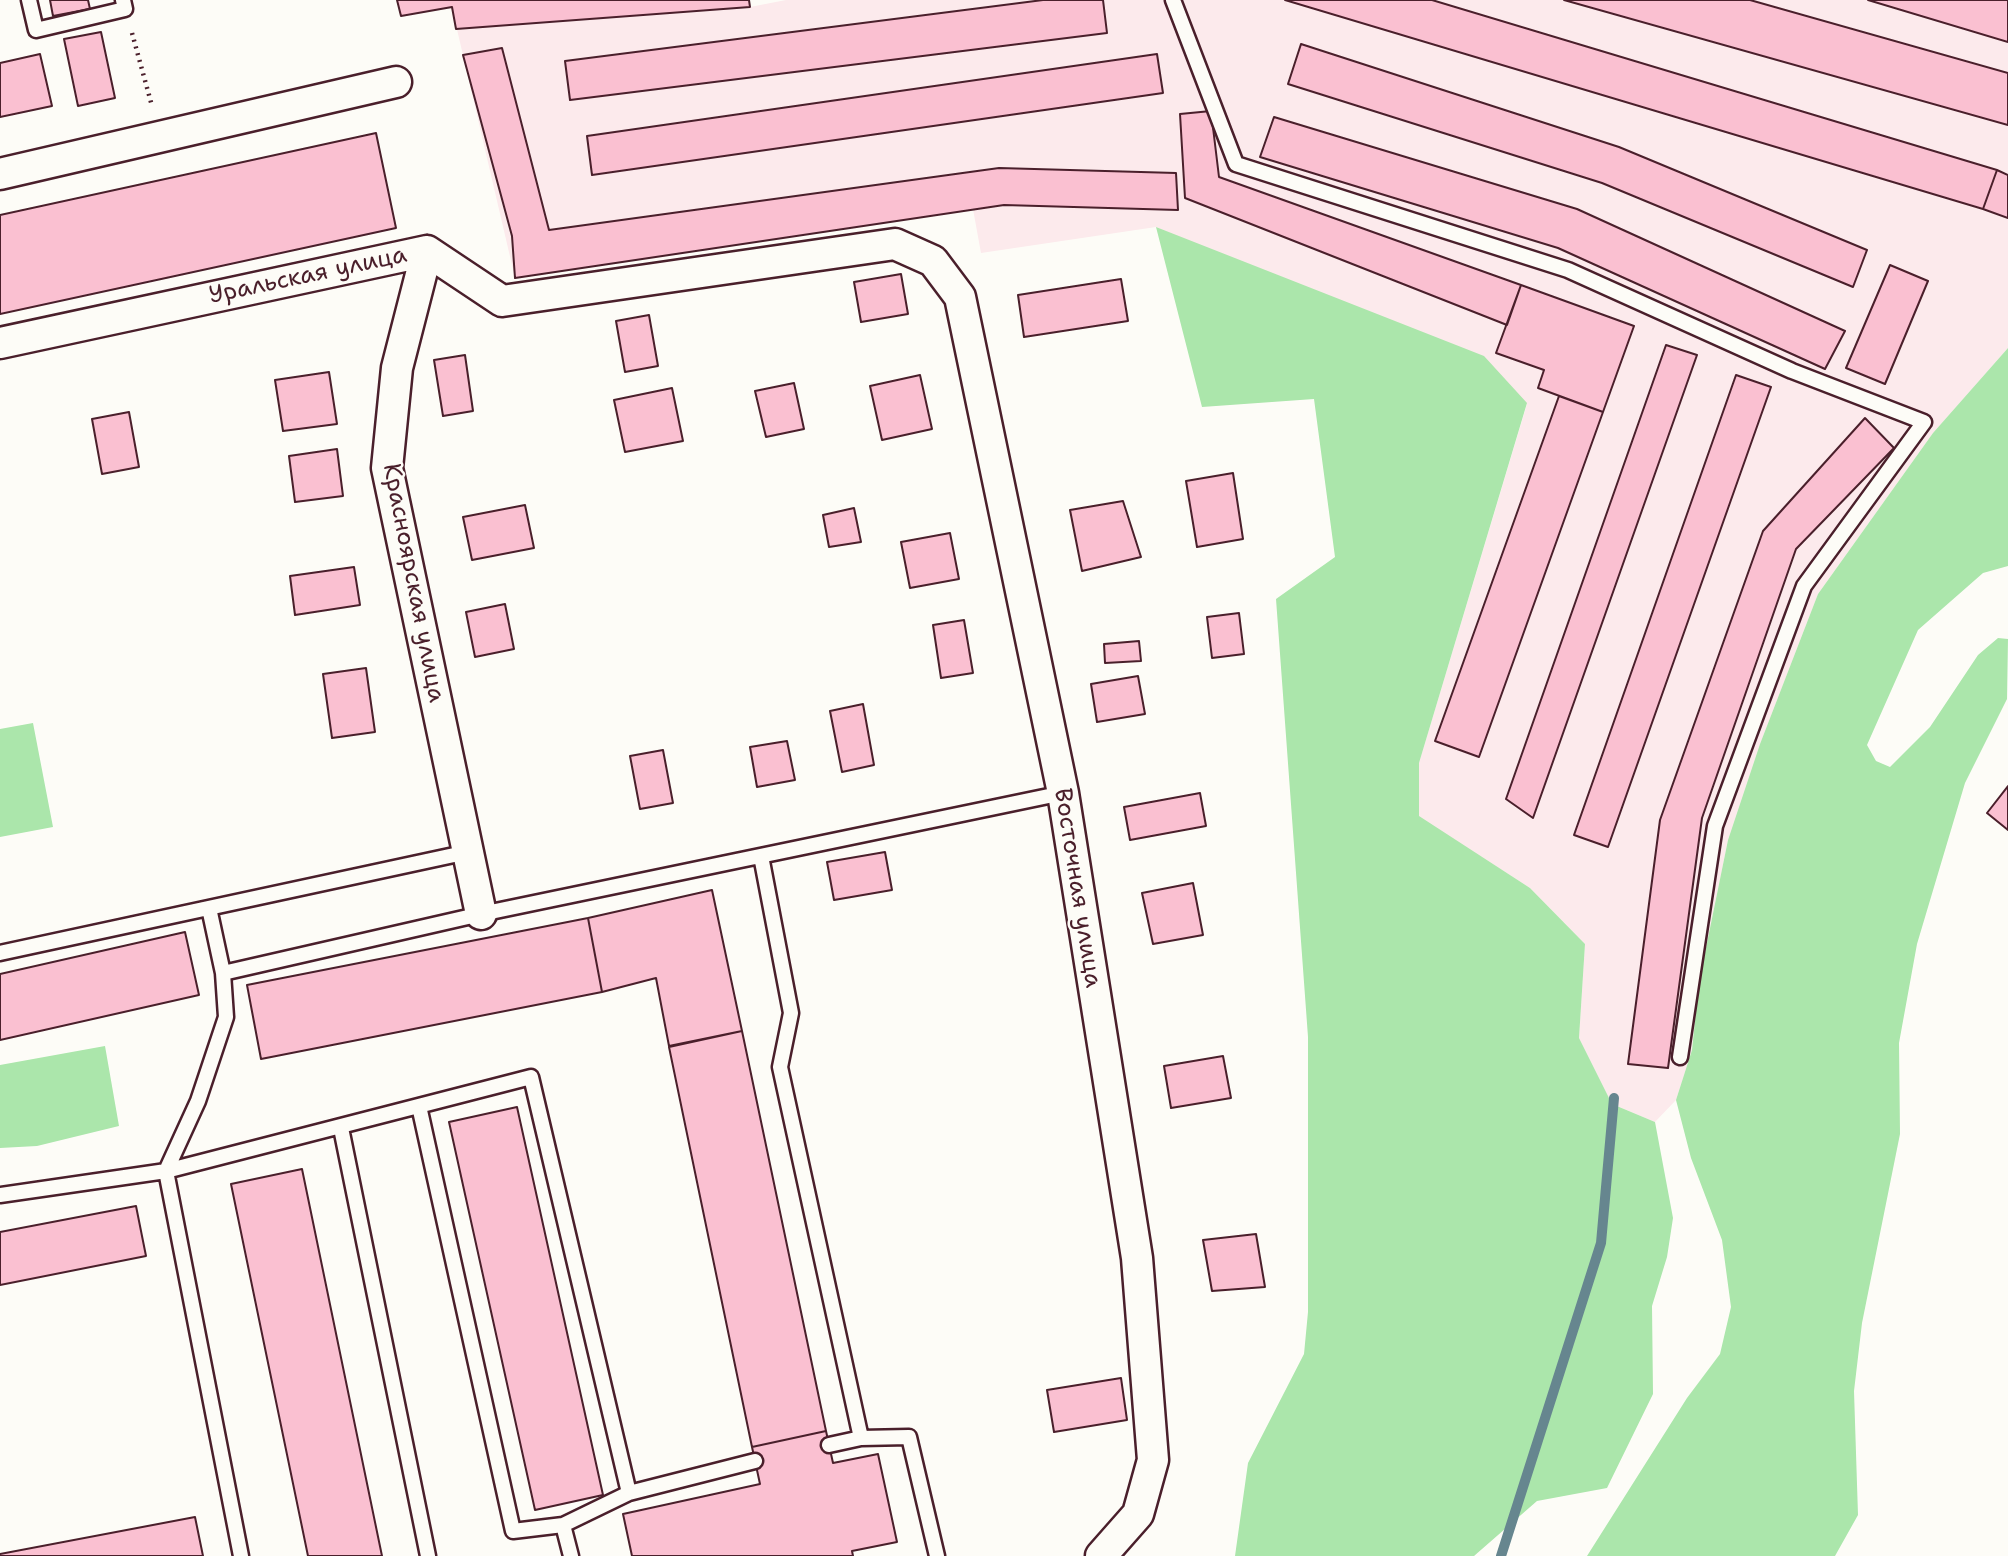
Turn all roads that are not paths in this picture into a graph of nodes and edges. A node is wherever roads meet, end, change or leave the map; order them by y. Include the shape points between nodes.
1 (29, 0) edge
2 (1173, 0) edge
3 (124, 4) edge
4 (396, 82) dead end
5 (0, 174) edge
6 (895, 244) joint
7 (427, 251) junction
8 (0, 343) edge
9 (1063, 793) junction
10 (468, 852) junction
11 (761, 856) junction
12 (209, 908) junction
13 (481, 914) junction
14 (0, 953) edge
15 (223, 972) junction
16 (1680, 1057) dead end
17 (419, 1106) junction
18 (341, 1128) junction
19 (166, 1171) junction
20 (0, 1195) edge
21 (861, 1438) junction
22 (829, 1445) dead end
23 (755, 1461) dead end
24 (629, 1493) junction
25 (563, 1525) junction
26 (241, 1556) edge
27 (428, 1556) edge
28 (571, 1556) edge
29 (937, 1556) edge
30 (1101, 1556) edge

1 - 3 lane via 36,30
2 - 16 lane via 1236,164 1568,270 1792,371 1924,422 1804,586 1715,826
4 - 5 street
6 - 7 street, Уральская улица via 502,301
6 - 9 street, Восточная улица via 933,261 960,297
7 - 8 street, Уральская улица
7 - 10 street, Красноярская улица via 397,368 387,468
9 - 11 lane
9 - 30 street, Восточная улица via 1137,1258 1153,1460 1138,1514
10 - 12 lane
10 - 13 street, Красноярская улица
11 - 13 lane
11 - 21 lane via 791,1013 780,1067
12 - 14 lane
12 - 15 lane
13 - 15 lane
15 - 19 lane via 226,1017 198,1101
17 - 18 lane
17 - 24 lane via 531,1077
17 - 25 lane via 513,1531
18 - 19 lane
18 - 27 lane
19 - 20 lane
19 - 26 lane
21 - 22 lane
21 - 29 lane via 909,1437
23 - 24 lane
24 - 25 lane
25 - 28 lane

